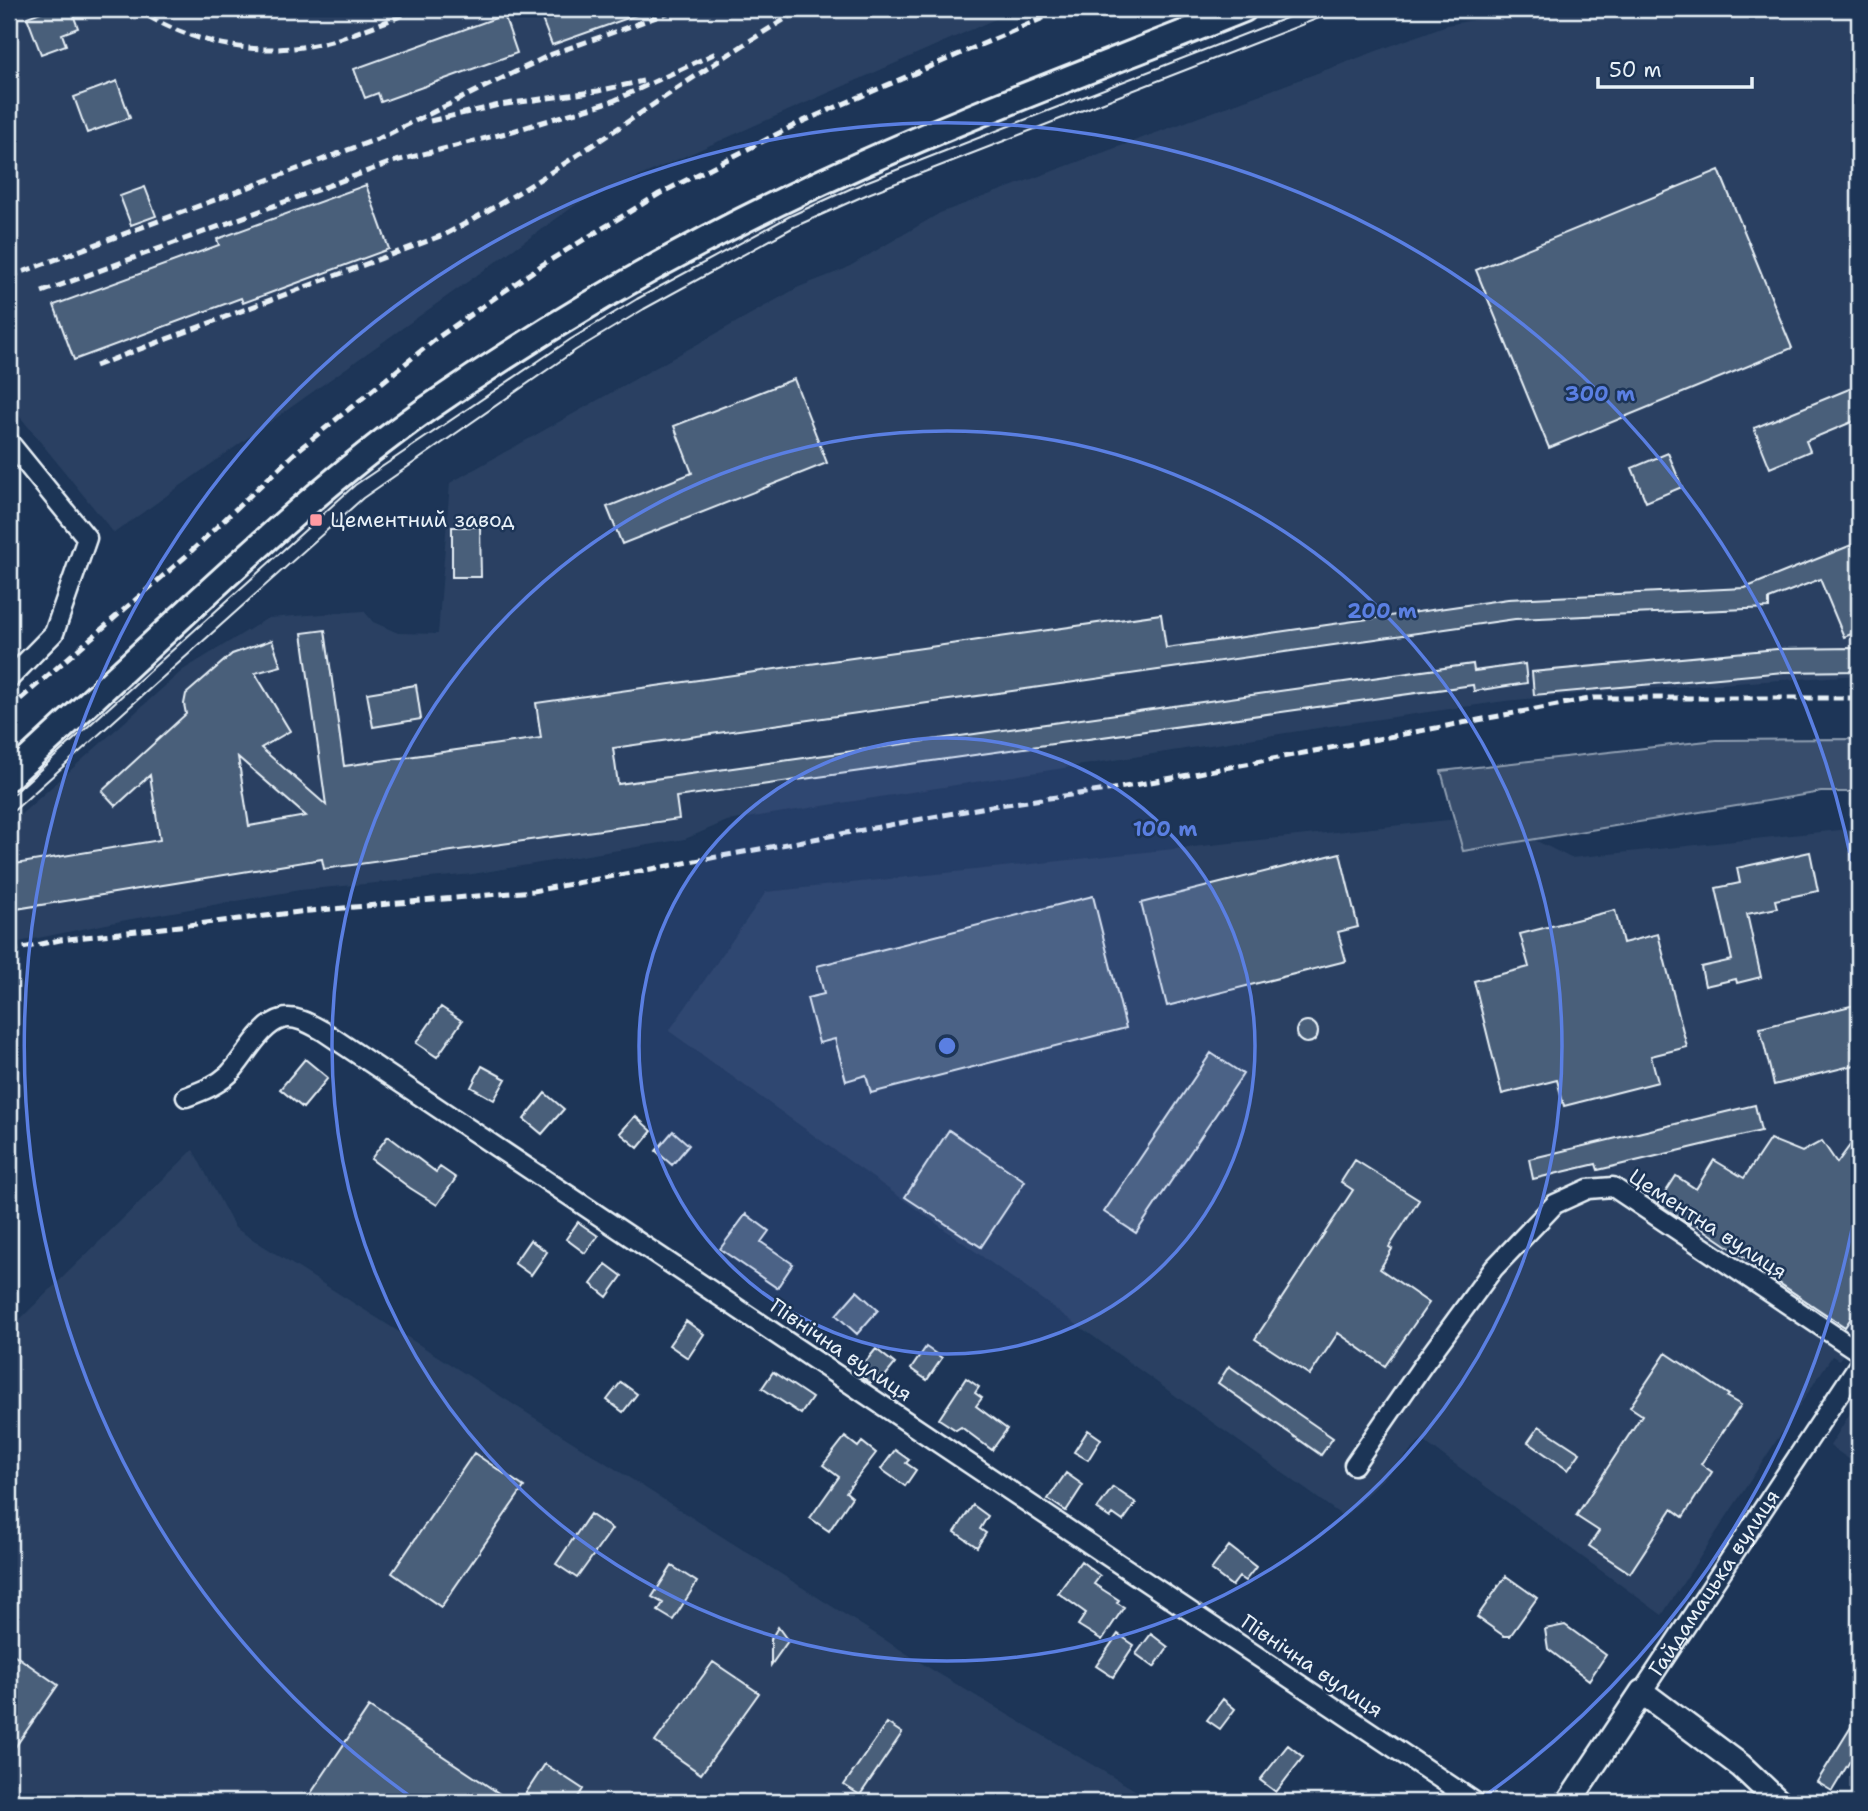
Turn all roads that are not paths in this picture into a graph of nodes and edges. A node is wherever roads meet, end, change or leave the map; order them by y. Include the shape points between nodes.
1 (1244, 9) edge
2 (9, 442) edge
3 (9, 679) edge
4 (9, 777) edge
5 (186, 1097) dead end
6 (1859, 1352) edge
7 (1859, 1364) edge
8 (1354, 1465) dead end
9 (1642, 1692) junction
10 (1475, 1802) edge
11 (1569, 1802) edge
12 (1779, 1802) edge

1 - 4 main road via 807,190 669,260 510,353 324,487
2 - 3 street via 87,538 54,633
5 - 10 street, Північна вулиця via 213,1087 267,1027 283,1018 323,1031
6 - 8 street, Цементна вулиця via 1614,1187 1588,1189 1555,1204 1494,1269
7 - 9 street, Гайдамацька вулиця
9 - 11 street, Гайдамацька вулиця
9 - 12 street via 1741,1766

